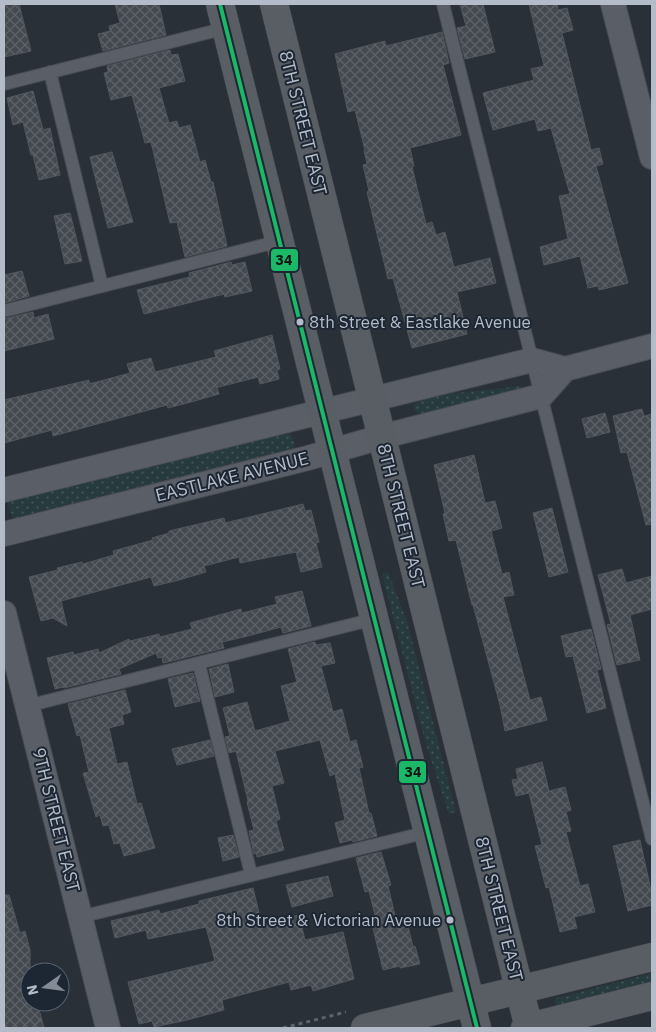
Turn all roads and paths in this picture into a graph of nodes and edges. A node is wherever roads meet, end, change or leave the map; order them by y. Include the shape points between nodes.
1 (274, 4) edge
2 (443, 4) edge
3 (613, 4) edge
4 (223, 16) edge
5 (50, 72) junction
6 (4, 84) edge
7 (652, 157) edge
8 (280, 241) junction
9 (102, 286) junction
10 (4, 311) edge
11 (652, 346) edge
12 (532, 360) junction
13 (565, 369) junction
14 (541, 396) junction
15 (372, 400) junction
16 (322, 412) junction
17 (381, 437) junction
18 (333, 451) junction
19 (4, 490) edge
20 (4, 534) edge
21 (4, 613) edge
22 (374, 619) junction
23 (198, 664) junction
24 (27, 706) junction
25 (428, 832) junction
26 (652, 839) edge
27 (251, 874) junction
28 (80, 916) junction
29 (652, 957) edge
30 (519, 989) junction
31 (652, 996) edge
32 (470, 1002) junction
33 (108, 1028) edge
34 (365, 1028) edge
35 (477, 1028) edge
36 (525, 1028) edge
37 (529, 1028) edge

1 - 15 main road, 8TH STREET EAST
2 - 12 lane
3 - 7 street
4 - 5 lane
4 - 8 main road
5 - 6 lane
5 - 9 lane
8 - 9 lane
8 - 16 main road
9 - 10 lane
11 - 13 street
12 - 13 street
12 - 14 lane
12 - 15 street
13 - 14 street
14 - 17 street, EASTLAKE AVENUE
14 - 26 lane
15 - 16 street
15 - 17 main road, 8TH STREET EAST
16 - 18 main road
16 - 19 street
17 - 18 street, EASTLAKE AVENUE
17 - 30 main road, 8TH STREET EAST
18 - 20 street, EASTLAKE AVENUE
18 - 22 main road
21 - 24 street, 9TH STREET EAST
22 - 23 lane
22 - 25 main road
23 - 24 lane
23 - 27 lane
24 - 28 street, 9TH STREET EAST
25 - 27 lane
25 - 32 main road
27 - 28 lane
28 - 33 street, 9TH STREET EAST
29 - 30 main road
30 - 32 main road
30 - 37 main road, 8TH STREET EAST
31 - 37 main road
32 - 34 main road
32 - 35 main road
36 - 37 main road

